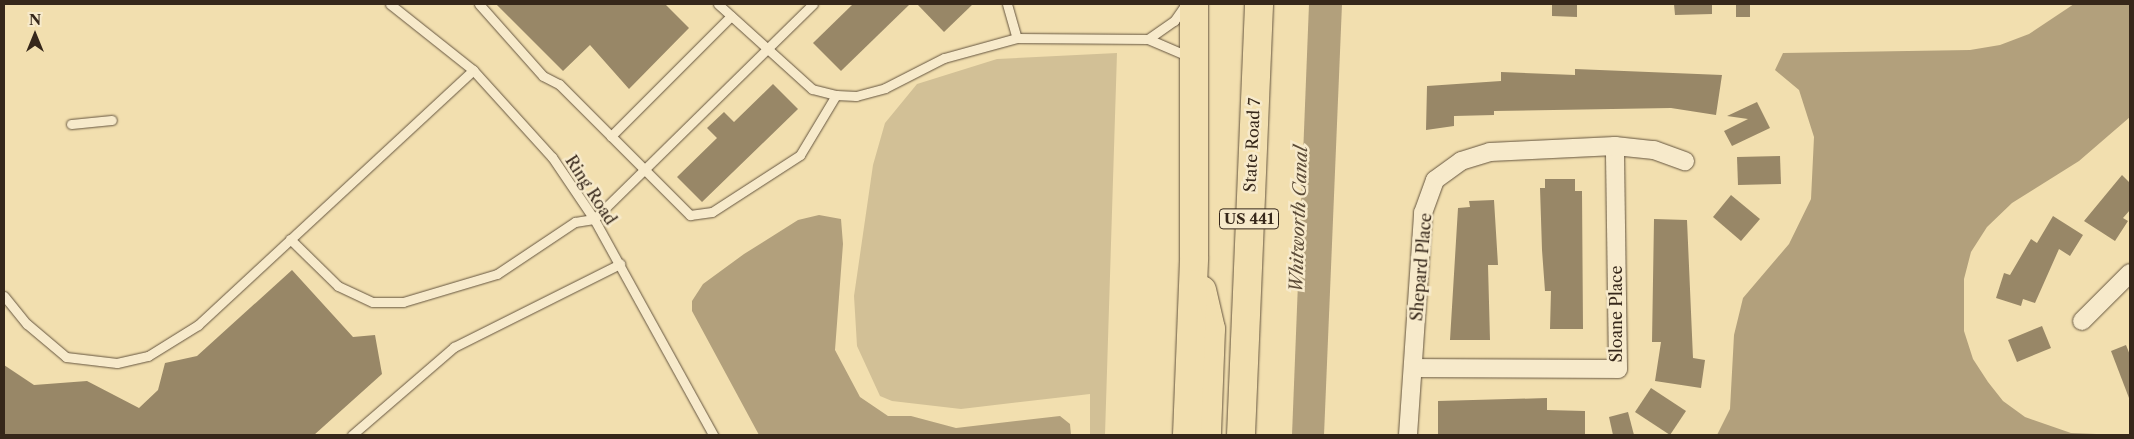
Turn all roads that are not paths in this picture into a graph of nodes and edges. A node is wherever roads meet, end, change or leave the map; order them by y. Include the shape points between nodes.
1 (390, 4) edge
2 (479, 4) edge
3 (718, 4) edge
4 (813, 4) edge
5 (1007, 4) edge
6 (1186, 4) edge
7 (1194, 4) edge
8 (1259, 4) edge
9 (731, 16) junction
10 (1017, 38) junction
11 (1148, 39) junction
12 (766, 49) junction
13 (1192, 58) junction
14 (472, 70) junction
15 (836, 95) junction
16 (112, 120) dead end
17 (71, 124) dead end
18 (611, 136) junction
19 (1615, 146) junction
20 (1685, 161) dead end
21 (643, 171) junction
22 (594, 219) junction
23 (290, 239) junction
24 (1194, 257) junction
25 (620, 264) junction
26 (2130, 273) edge
27 (4, 296) edge
28 (2082, 322) dead end
29 (1414, 368) junction
30 (352, 435) edge
31 (713, 435) edge
32 (1187, 435) edge
33 (1207, 435) edge
34 (1241, 435) edge
35 (1408, 435) edge

1 - 14 lane, Ring Road
2 - 18 lane via 543,76 559,84
3 - 9 lane
4 - 12 lane
5 - 10 lane
6 - 11 lane via 1174,21
7 - 13 main road
8 - 34 main road, State Road 7 / US 441
9 - 12 lane
9 - 18 lane
10 - 11 lane
10 - 15 lane via 944,58 885,88 856,96
11 - 13 lane
12 - 15 lane via 812,89
12 - 21 lane
13 - 24 main road
14 - 22 lane, Ring Road via 552,157
14 - 23 lane
15 - 21 lane via 800,155 712,212 690,215
16 - 17 lane
18 - 21 lane
19 - 20 street, Shepard Place via 1654,150
19 - 29 street, Shepard Place via 1490,152 1461,161 1435,180 1423,213
19 - 29 street, Sloane Place via 1618,369
21 - 22 lane
22 - 23 lane via 575,222 497,274 403,302 373,302 338,286
22 - 25 lane, Ring Road
23 - 27 lane via 198,325 148,356 117,363 66,357 27,324
24 - 32 main road
24 - 33 main road via 1211,329
25 - 30 lane via 454,347
25 - 31 lane, Ring Road
26 - 28 street
29 - 35 street, Shepard Place

